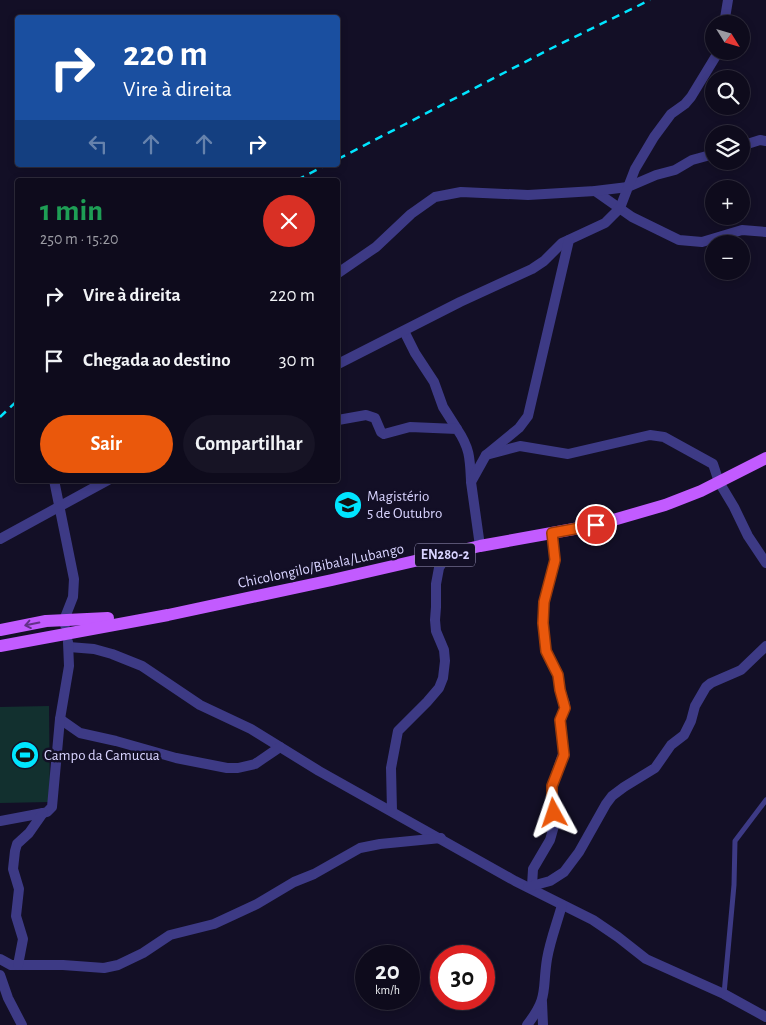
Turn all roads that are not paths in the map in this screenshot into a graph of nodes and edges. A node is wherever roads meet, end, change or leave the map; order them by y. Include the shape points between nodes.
1 (728, 0) edge
2 (726, 15) edge
3 (714, 60) edge
4 (766, 141) edge
5 (750, 143) edge
6 (705, 156) edge
7 (628, 186) junction
8 (595, 191) junction
9 (620, 208) junction
10 (766, 232) edge
11 (569, 240) junction
12 (340, 272) edge
13 (404, 331) junction
14 (340, 363) edge
15 (340, 420) edge
16 (457, 429) junction
17 (486, 454) junction
18 (766, 458) edge
19 (471, 482) junction
20 (719, 482) junction
21 (55, 483) edge
22 (103, 483) edge
23 (59, 507) junction
24 (552, 533) junction
25 (0, 539) edge
26 (480, 546) junction
27 (446, 555) junction
28 (766, 563) edge
29 (65, 626) junction
30 (0, 630) edge
31 (0, 646) edge
32 (69, 646) junction
33 (766, 646) edge
34 (60, 719) junction
35 (280, 747) junction
36 (766, 800) edge
37 (392, 811) junction
38 (43, 813) junction
39 (0, 821) edge
40 (441, 838) junction
41 (530, 886) junction
42 (562, 905) junction
43 (0, 960) edge
44 (18, 965) junction
45 (0, 975) edge
46 (724, 994) junction
47 (542, 1001) junction
48 (766, 1017) edge
49 (22, 1025) edge
50 (527, 1025) edge
51 (543, 1025) edge

1 - 2 street
3 - 7 street via 691,97 670,114
4 - 5 street
6 - 7 street
7 - 8 street
7 - 9 street
8 - 9 street
8 - 12 street via 528,195 461,192 435,197 411,214 376,247
9 - 10 street via 663,233 690,242 702,242 736,230
9 - 11 street via 605,223
11 - 13 street via 532,268
11 - 17 street via 528,416 519,428
13 - 14 street
13 - 16 street
15 - 16 street via 369,415 375,418 384,434 410,427
16 - 19 street via 469,450
17 - 19 street
17 - 20 street via 520,446 568,454 656,435 713,464
18 - 20 main road, Chicolongilo/Bibala/Lubango / EN280-2
19 - 26 street
20 - 24 main road, Chicolongilo/Bibala/Lubango / EN280-2 via 650,510
20 - 28 street
21 - 23 street
22 - 23 street
23 - 25 street
23 - 29 street via 75,587
24 - 26 main road, Chicolongilo/Bibala/Lubango / EN280-2
24 - 41 street via 555,560 545,595 543,623 546,651 558,675 565,704 560,725 564,751 552,786 554,826 550,840 533,869
26 - 27 main road, Chicolongilo/Bibala/Lubango / EN280-2
27 - 29 main road, Chicolongilo/Bibala/Lubango / EN280-2 via 168,615
27 - 37 street via 436,584 434,620 444,650 443,678 427,702 397,733 391,768
29 -> 30 main road, EN280-2 via 46,621
29 - 31 main road, EN280-2
29 - 32 street
32 - 34 street
32 - 35 street via 94,649 130,660 200,705
33 - 41 street via 741,670 706,687 684,735 655,768 612,796 564,872 550,881
34 - 35 street via 80,733 228,768 254,764
34 - 38 street via 53,803 50,810
35 - 37 street
36 - 46 lane via 735,841
37 - 40 street
38 - 39 street
38 - 44 street via 14,852 13,869 19,889 16,916 22,939
40 - 41 street
40 - 44 street via 360,848 257,904 214,924 170,935 118,965 104,968
41 - 42 street
42 - 46 street via 603,926 646,959
42 - 47 street via 547,957
43 - 44 street
45 - 49 street
46 - 48 street
47 - 50 street
47 - 51 street

